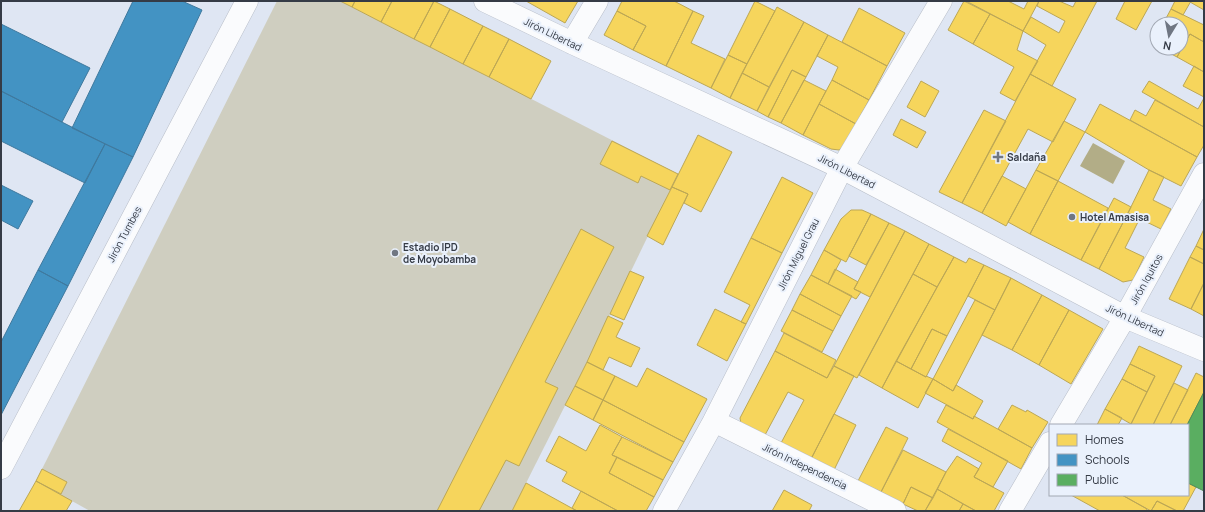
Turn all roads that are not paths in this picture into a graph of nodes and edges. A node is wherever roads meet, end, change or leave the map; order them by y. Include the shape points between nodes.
1 (247, 1) edge
2 (485, 1) edge
3 (597, 1) edge
4 (941, 1) edge
5 (572, 43) junction
6 (842, 168) junction
7 (1204, 174) edge
8 (1125, 317) junction
9 (1204, 350) edge
10 (714, 421) junction
11 (1062, 424) edge
12 (1049, 445) edge
13 (1, 468) edge
14 (664, 511) edge
15 (895, 511) edge
16 (1010, 511) edge

1 - 13 street, Jirón Tumbes
2 - 5 street, Jirón Libertad
3 - 5 street
4 - 6 street, Jirón Miguel Grau
5 - 6 street, Jirón Libertad
6 - 8 street, Jirón Libertad
6 - 10 street, Jirón Miguel Grau
7 - 8 street, Jirón Iquitos
8 - 9 street, Jirón Libertad
8 - 11 street, Jirón Iquitos
10 - 14 street, Jirón Miguel Grau
10 - 15 street, Jirón Independencia
12 - 16 street

